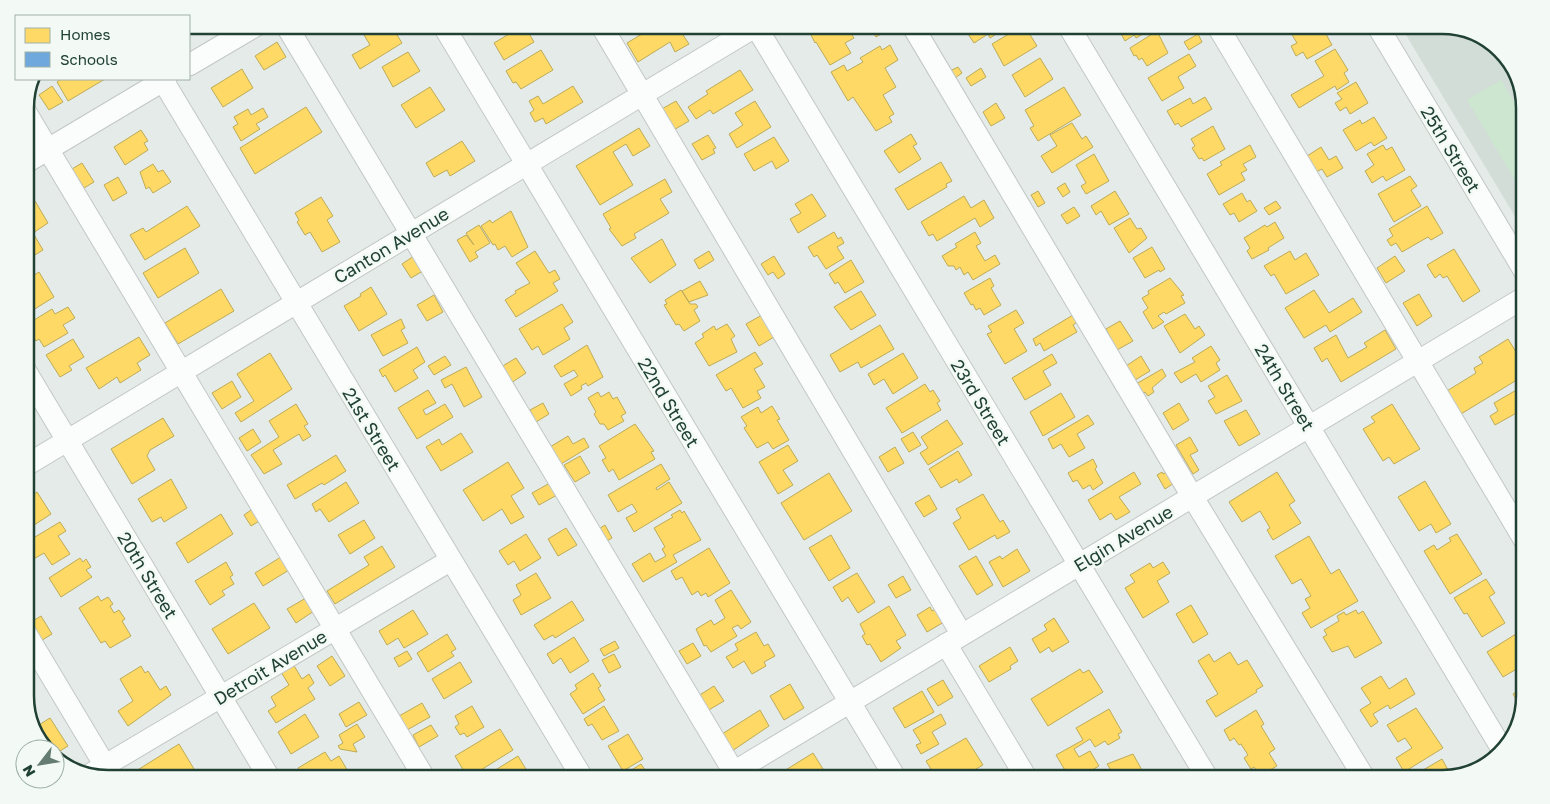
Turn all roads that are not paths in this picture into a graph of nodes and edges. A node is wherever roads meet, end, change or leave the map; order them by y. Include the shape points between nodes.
1 (242, 34) edge
2 (291, 34) edge
3 (448, 34) edge
4 (606, 34) edge
5 (741, 34) edge
6 (761, 34) edge
7 (917, 34) edge
8 (1073, 34) edge
9 (1222, 34) edge
10 (1381, 34) edge
11 (190, 64) edge
12 (162, 80) edge
13 (165, 80) edge
14 (643, 94) junction
15 (34, 126) edge
16 (48, 150) junction
17 (34, 158) edge
18 (526, 164) junction
19 (411, 233) junction
20 (1516, 257) edge
21 (1516, 302) edge
22 (296, 303) junction
23 (1417, 362) junction
24 (182, 372) junction
25 (34, 385) edge
26 (1309, 427) junction
27 (67, 441) junction
28 (34, 461) edge
29 (1192, 496) junction
30 (1516, 526) edge
31 (451, 560) junction
32 (1079, 564) junction
33 (335, 629) junction
34 (954, 639) junction
35 (34, 648) edge
36 (221, 696) junction
37 (849, 702) junction
38 (1499, 744) edge
39 (100, 770) edge
40 (107, 770) edge
41 (265, 770) edge
42 (420, 770) edge
43 (577, 770) edge
44 (727, 770) edge
45 (742, 770) edge
46 (891, 770) edge
47 (1022, 770) edge
48 (1203, 770) edge
49 (1359, 770) edge

1 - 11 street
2 - 19 street
3 - 18 street, 22nd Street
4 - 14 street
5 - 14 street, Canton Avenue
6 - 32 street, 23rd Street
7 - 29 street
8 - 26 street, 24th Street
9 - 23 street
10 - 20 street, 25th Street
12 - 16 street
13 - 22 street, 21st Street
14 - 18 street, Canton Avenue
14 - 34 street
15 - 16 street
16 - 17 street
16 - 24 street
18 - 19 street, Canton Avenue
18 - 37 street, 22nd Street
19 - 22 street, Canton Avenue
19 - 44 street
21 - 23 street, Elgin Avenue
22 - 24 street, Canton Avenue
22 - 31 street, 21st Street
23 - 26 street, Elgin Avenue
23 - 30 street
24 - 27 street, Canton Avenue
24 - 33 street
25 - 27 street, 20th Street
26 - 29 street, Elgin Avenue
26 - 38 street, 24th Street
27 - 28 street, Canton Avenue
27 - 36 street, 20th Street
29 - 32 street, Elgin Avenue
29 - 49 street
31 - 33 street, Detroit Avenue
31 - 43 street, 21st Street
32 - 34 street, Elgin Avenue
32 - 48 street, 23rd Street
33 - 36 street, Detroit Avenue
33 - 42 street
34 - 37 street, Elgin Avenue
34 - 47 street
35 - 39 street
36 - 40 street, Detroit Avenue
36 - 41 street, 20th Street
37 - 45 street, Elgin Avenue
37 - 46 street, 22nd Street

